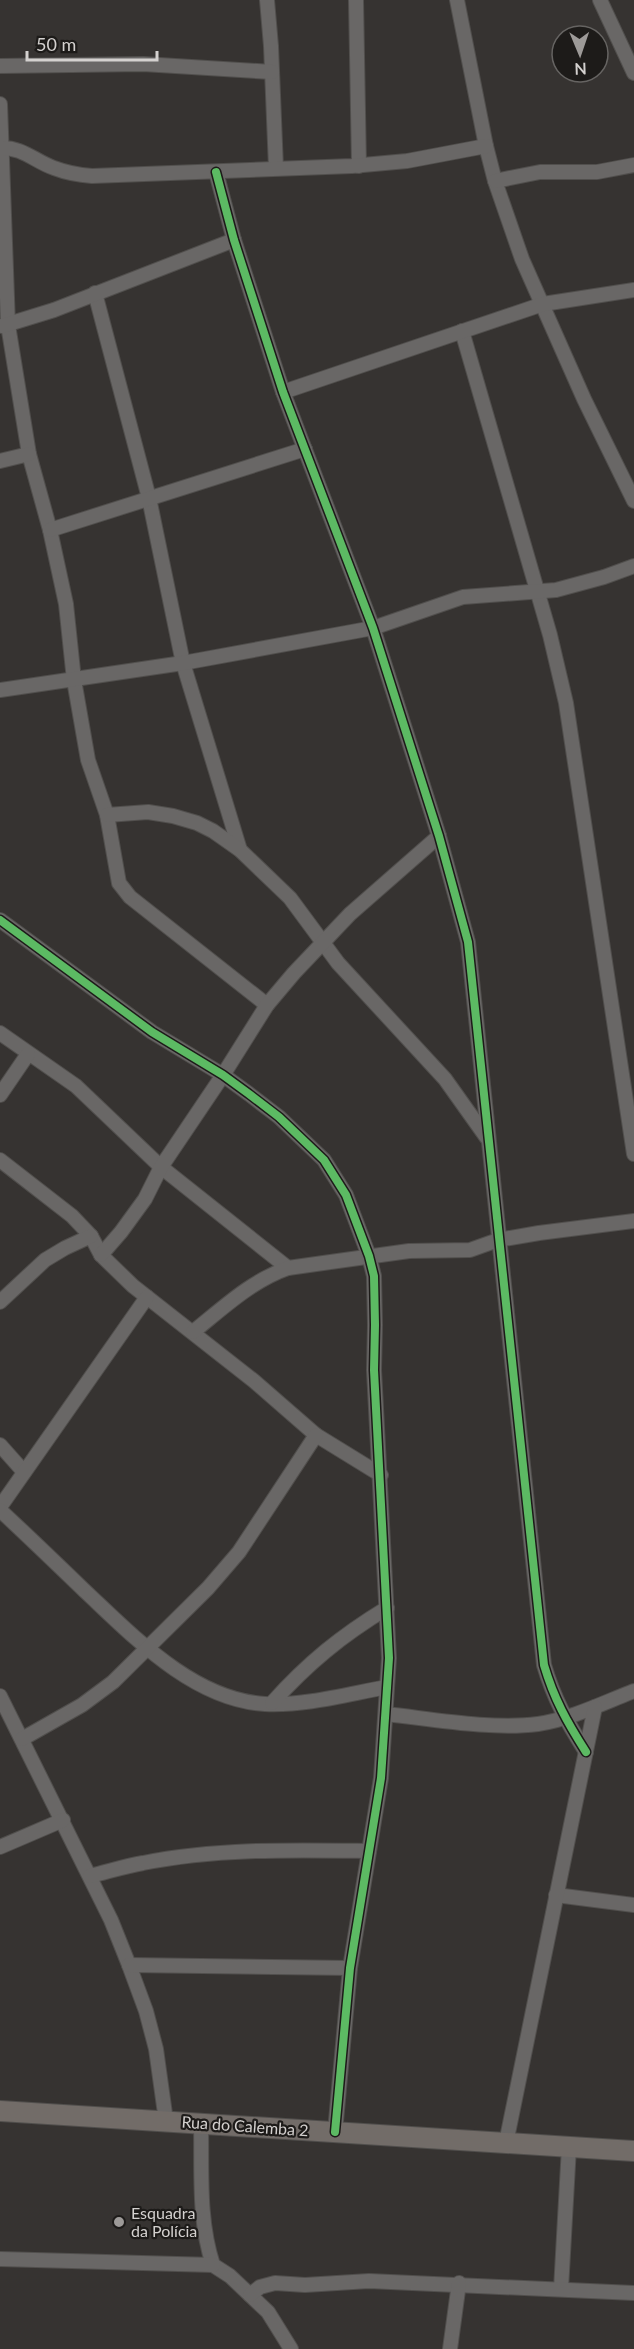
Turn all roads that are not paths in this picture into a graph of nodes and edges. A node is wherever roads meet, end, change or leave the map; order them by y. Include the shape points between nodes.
1 (267, 0) edge
2 (356, 0) edge
3 (457, 0) edge
4 (600, 0) edge
5 (0, 66) edge
6 (272, 72) junction
7 (634, 74) edge
8 (0, 104) edge
9 (486, 146) junction
10 (1, 148) edge
11 (634, 165) edge
12 (359, 166) junction
13 (276, 168) junction
14 (216, 172) junction
15 (495, 181) junction
16 (234, 240) junction
17 (634, 290) edge
18 (95, 293) junction
19 (543, 304) junction
20 (4, 326) edge
21 (462, 331) junction
22 (283, 393) junction
23 (305, 450) junction
24 (29, 454) junction
25 (0, 461) edge
26 (149, 498) junction
27 (634, 501) edge
28 (50, 530) junction
29 (634, 566) edge
30 (538, 592) junction
31 (373, 628) junction
32 (183, 663) junction
33 (74, 680) junction
34 (0, 690) edge
35 (107, 815) junction
36 (439, 836) junction
37 (240, 850) junction
38 (0, 920) edge
39 (322, 943) junction
40 (267, 1005) junction
41 (0, 1034) edge
42 (28, 1054) junction
43 (223, 1075) junction
44 (0, 1095) edge
45 (488, 1140) junction
46 (634, 1154) edge
47 (0, 1160) edge
48 (161, 1167) junction
49 (634, 1221) edge
50 (91, 1236) junction
51 (498, 1240) junction
52 (101, 1255) junction
53 (369, 1256) junction
54 (288, 1268) junction
55 (147, 1297) junction
56 (0, 1302) edge
57 (192, 1332) junction
58 (316, 1435) junction
59 (0, 1445) edge
60 (24, 1472) junction
61 (381, 1475) junction
62 (0, 1508) edge
63 (387, 1608) junction
64 (148, 1650) junction
65 (387, 1687) junction
66 (634, 1691) edge
67 (0, 1698) edge
68 (273, 1703) junction
69 (596, 1707) junction
70 (386, 1714) junction
71 (564, 1718) junction
72 (22, 1738) junction
73 (586, 1752) junction
74 (63, 1820) junction
75 (0, 1847) edge
76 (369, 1851) junction
77 (90, 1876) junction
78 (556, 1895) junction
79 (634, 1905) edge
80 (129, 1965) junction
81 (350, 1968) junction
82 (0, 2111) edge
83 (166, 2121) junction
84 (201, 2123) junction
85 (335, 2132) junction
86 (506, 2143) junction
87 (569, 2147) junction
88 (634, 2151) edge
89 (0, 2259) edge
90 (213, 2265) junction
91 (459, 2283) junction
92 (561, 2289) junction
93 (634, 2293) edge
94 (250, 2295) junction
95 (291, 2349) edge
96 (450, 2349) edge

1 - 6 street
2 - 12 street
3 - 9 street
4 - 7 street
5 - 6 street via 143,64
6 - 13 street
8 - 10 street
9 - 12 street
9 - 15 street
10 - 14 street via 22,150 51,168 72,174
10 - 20 street
11 - 15 street via 597,172 540,172
12 - 13 street
13 - 14 street
14 - 16 street
15 - 19 street via 522,259
16 - 18 street
16 - 22 street
17 - 19 street
18 - 20 street
18 - 26 street
19 - 21 street
19 - 27 street
20 - 24 street
21 - 22 street
21 - 30 street
22 - 23 street
23 - 26 street
23 - 31 street
24 - 25 street
24 - 28 street
26 - 28 street
26 - 32 street
28 - 33 street via 66,604
29 - 30 street via 576,585
30 - 31 street via 463,597
30 - 46 street via 566,704
31 - 32 street
31 - 36 street
32 - 33 street
32 - 37 street
33 - 34 street
33 - 35 street via 88,760
35 - 37 street via 148,812 173,816 213,831
35 - 40 street via 123,889
36 - 39 street
36 - 45 street via 468,942
37 - 39 street via 290,898
38 - 43 street via 152,1032
39 - 40 street
39 - 45 street via 445,1079
40 - 43 street
41 - 42 street
42 - 44 street
42 - 48 street via 76,1086
43 - 48 street
43 - 53 street via 279,1117 324,1160 346,1195
45 - 51 street
47 - 50 street via 72,1216
48 - 52 street via 145,1199
48 - 54 street
49 - 51 street
50 - 52 street
50 - 56 street via 45,1260
51 - 53 street via 470,1250
51 - 71 street via 544,1665 552,1695
52 - 55 street
53 - 54 street
53 - 61 street via 374,1276 374,1370
54 - 57 street via 249,1286
55 - 57 street
55 - 60 street
57 - 58 street
58 - 61 street
58 - 64 street via 239,1552
59 - 60 street
60 - 62 street
61 - 63 street
62 - 64 street
63 - 65 street
63 - 68 street via 350,1631 299,1672
64 - 68 street via 196,1683 220,1694
64 - 72 street via 82,1705
65 - 68 street
65 - 70 street
66 - 69 street
67 - 72 street
69 - 71 street
69 - 73 street
70 - 71 street via 500,1725 537,1724
70 - 76 street
71 - 73 street
72 - 74 street
73 - 78 street
74 - 75 street
74 - 77 street
76 - 77 street via 192,1856
76 - 81 street
77 - 80 street
78 - 79 street
78 - 86 street
80 - 81 street
80 - 83 street via 156,2049
81 - 85 street
82 - 83 main road, Rua do Calemba 2
83 - 84 main road, Rua do Calemba 2
84 - 85 main road, Rua do Calemba 2
84 - 90 street via 206,2244
85 - 86 main road, Rua do Calemba 2
86 - 87 main road, Rua do Calemba 2
87 - 88 main road, Rua do Calemba 2
87 - 92 street
89 - 90 street
90 - 94 street
91 - 92 street
91 - 94 street via 275,2283
91 - 96 street
92 - 93 street
94 - 95 street via 268,2312

